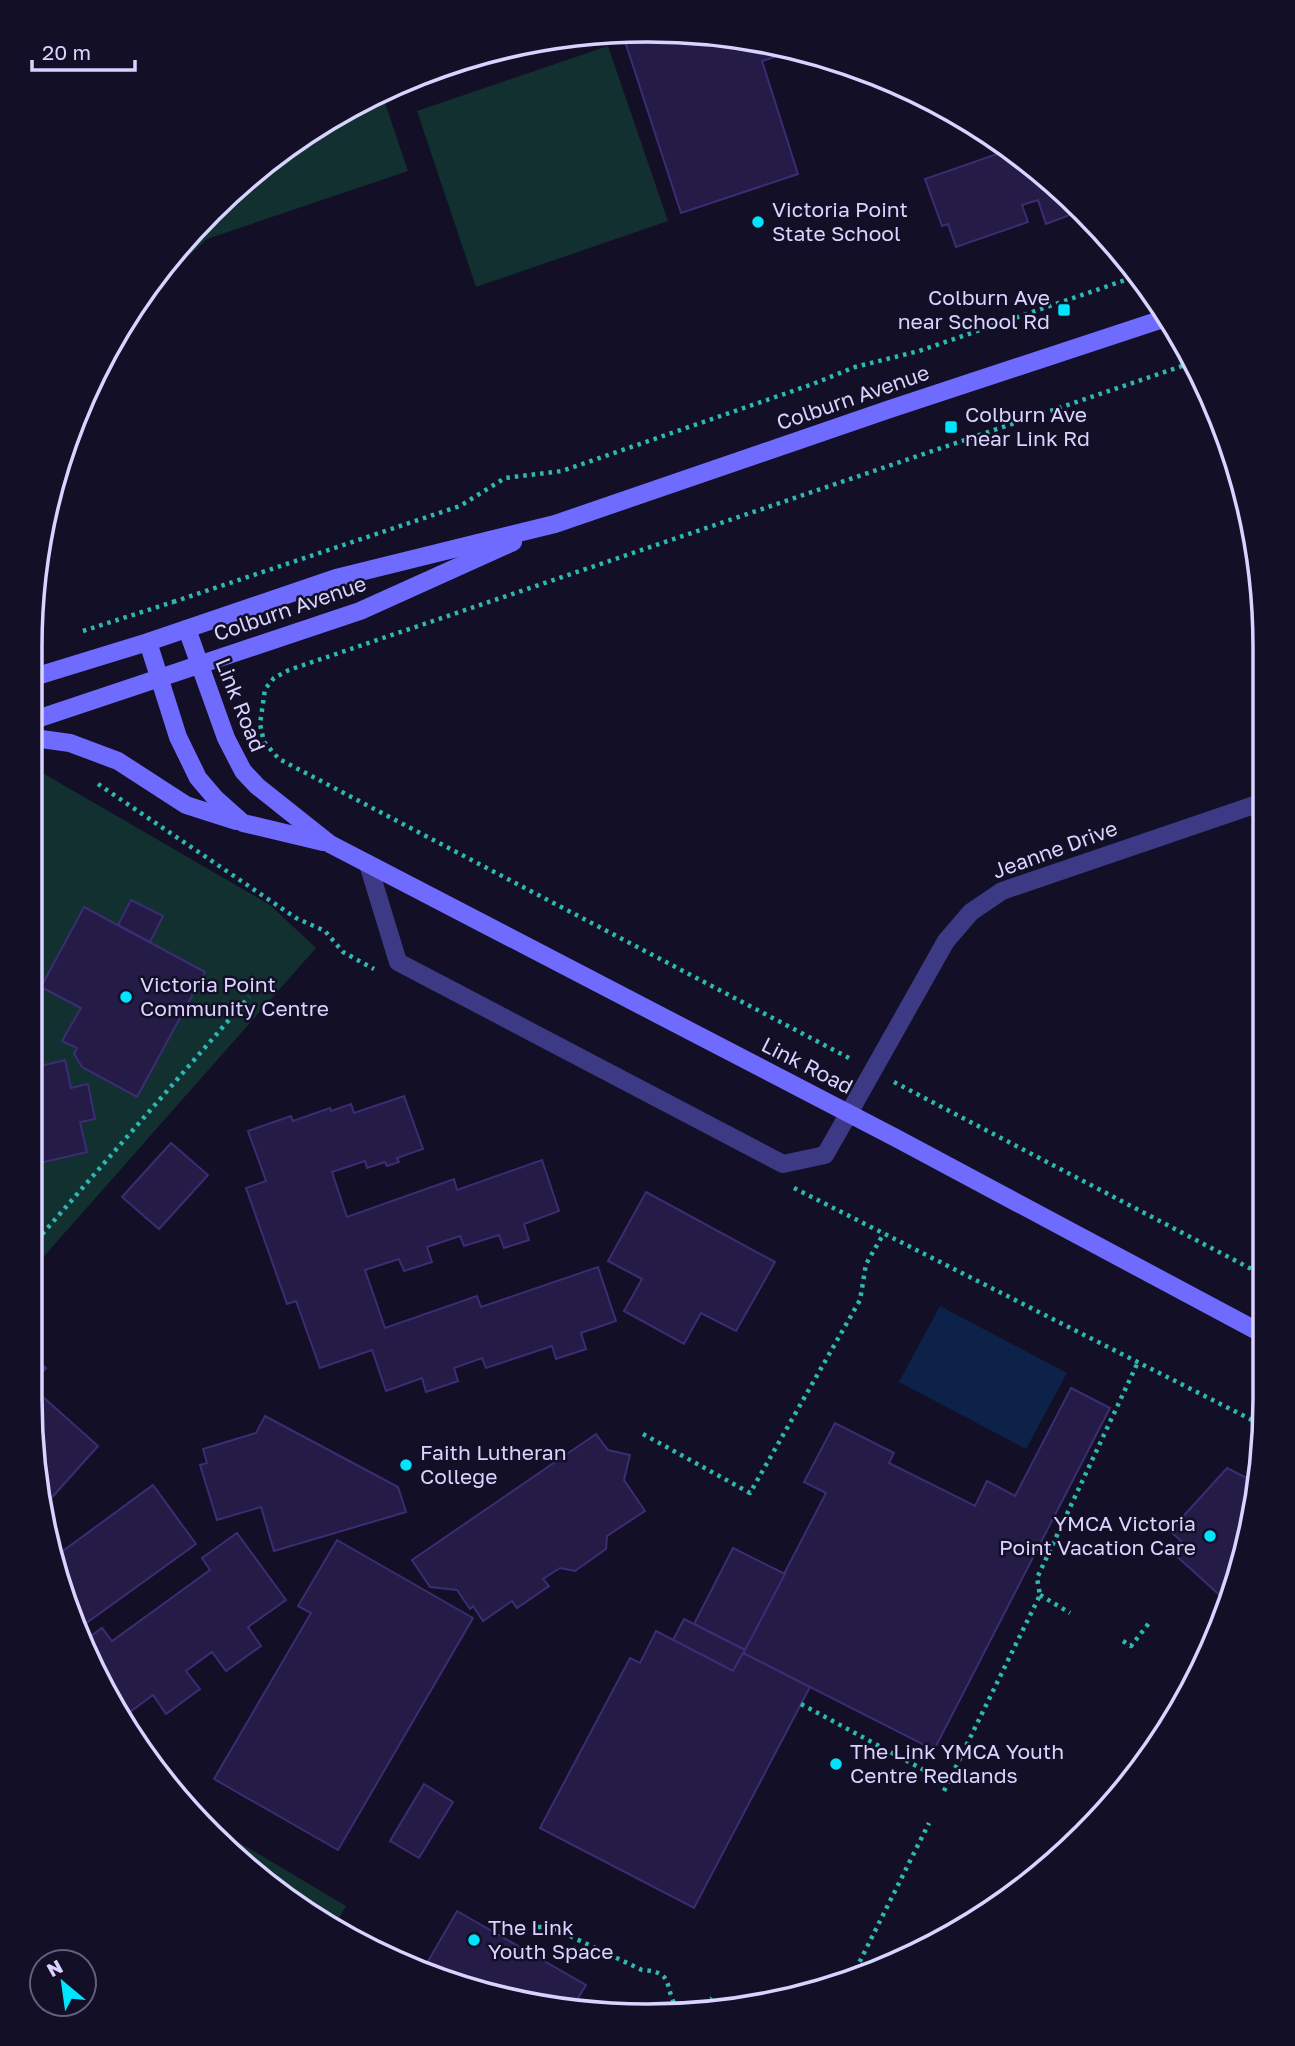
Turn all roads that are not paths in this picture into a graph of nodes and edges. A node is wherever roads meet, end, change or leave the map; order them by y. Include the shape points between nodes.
1 (1157, 321) edge
2 (555, 524) junction
3 (187, 629) junction
4 (148, 642) junction
5 (198, 665) junction
6 (42, 675) edge
7 (159, 678) junction
8 (42, 717) edge
9 (42, 739) edge
10 (1253, 805) edge
11 (243, 823) junction
12 (330, 844) junction
13 (369, 864) junction
14 (849, 1113) junction
15 (1253, 1328) edge

1 - 2 street, Colburn Avenue
2 - 3 street, Colburn Avenue via 336,578
2 - 5 street, Colburn Avenue via 360,611
3 - 4 street, Colburn Avenue
3 - 5 street, Link Road
4 - 6 street, Colburn Avenue
4 - 7 street, Link Road
5 - 7 street, Colburn Avenue
5 - 12 street, Link Road via 243,771
7 - 8 street, Colburn Avenue
7 - 11 street, Link Road via 178,737 198,778
9 - 11 street, Link Road via 70,743 118,761 186,805
10 - 14 street, Jeanne Drive via 1002,891 971,912 946,941
11 - 12 street, Link Road
12 - 13 street, Link Road
13 - 14 street, Link Road
13 - 14 street, Jeanne Drive via 398,962 783,1164 825,1154
14 - 15 street, Link Road

